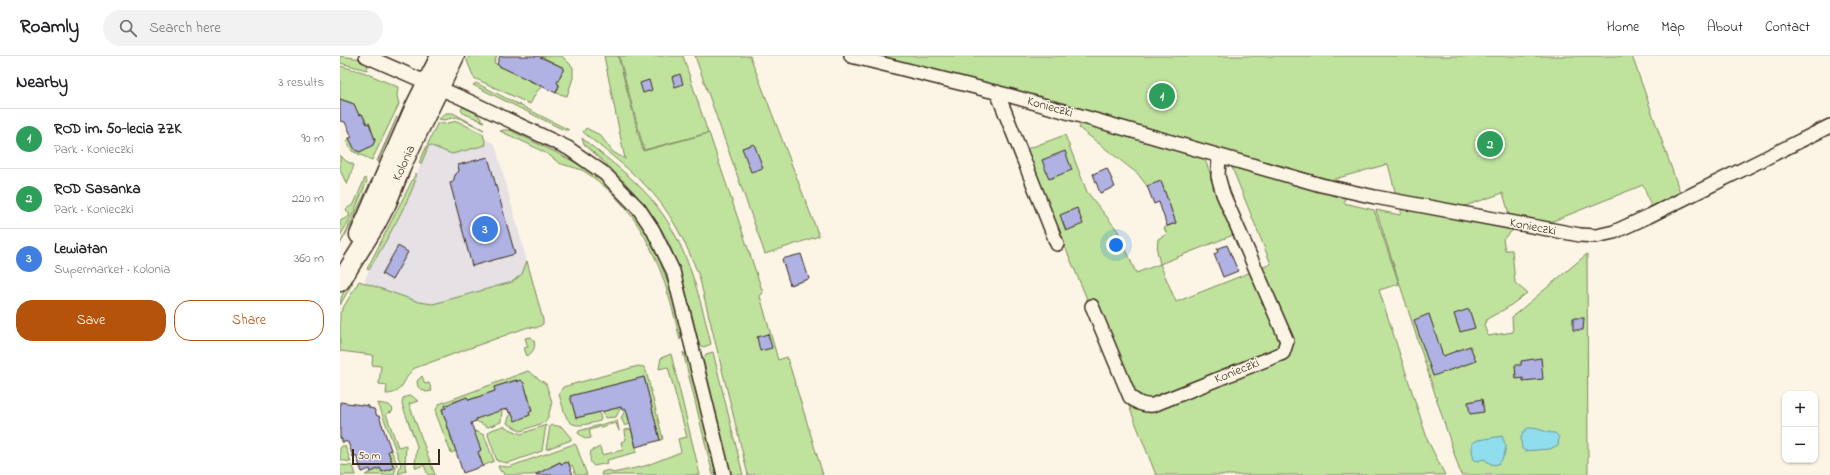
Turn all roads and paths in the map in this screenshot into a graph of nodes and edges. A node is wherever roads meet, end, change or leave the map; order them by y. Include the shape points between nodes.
1 (366, 56) edge
2 (440, 56) edge
3 (455, 56) edge
4 (851, 56) edge
5 (433, 84) junction
6 (997, 92) junction
7 (1830, 126) edge
8 (1219, 156) junction
9 (1057, 244) dead end
10 (344, 275) edge
11 (1092, 306) dead end
12 (724, 475) edge

1 - 5 street
2 - 5 street, Kolonia
3 - 5 street, Kolonia
4 - 6 street, Konieczki
5 - 10 street, Kolonia via 387,203
5 - 12 street via 568,148 605,174 639,209 653,230 673,272
6 - 8 street, Konieczki
6 - 9 street
7 - 8 street, Konieczki via 1649,216 1614,232 1596,236 1559,232 1375,197
8 - 11 street, Konieczki via 1218,176 1223,194 1287,341 1283,353 1145,406 1130,396

